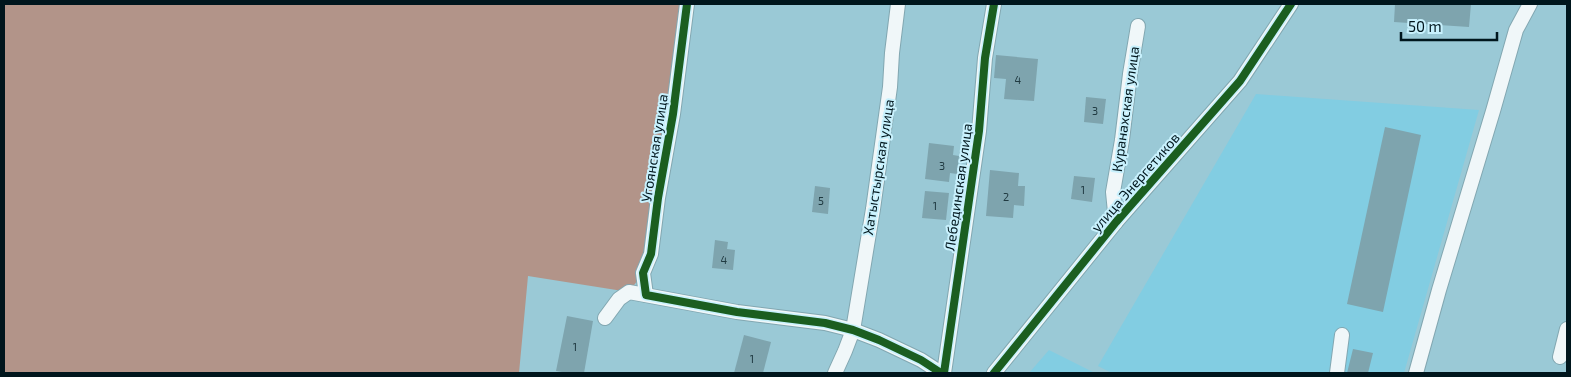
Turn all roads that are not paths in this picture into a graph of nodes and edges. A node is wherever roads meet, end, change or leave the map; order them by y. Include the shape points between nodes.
1 (687, 4) edge
2 (898, 4) edge
3 (994, 4) edge
4 (1291, 4) edge
5 (1530, 4) edge
6 (1138, 26) dead end
7 (1116, 222) junction
8 (646, 295) junction
9 (605, 318) dead end
10 (1567, 329) edge
11 (853, 330) junction
12 (1342, 335) dead end
13 (1560, 357) dead end
14 (835, 373) edge
15 (943, 373) edge
16 (994, 373) edge
17 (1338, 373) edge
18 (1416, 373) edge

1 - 8 street, Угоянская улица via 651,254 643,273
2 - 11 street, Хатыстырская улица via 890,87
3 - 15 street, Лебединская улица via 985,58 979,131
4 - 7 street, улица Энергетиков via 1240,81
5 - 18 street via 1516,30
6 - 7 street, Куранахская улица via 1113,192
7 - 16 street, улица Энергетиков
8 - 9 street via 630,292 619,299
8 - 11 street
10 - 13 street
11 - 14 street, Хатыстырская улица
11 - 15 street via 880,340
12 - 17 street

